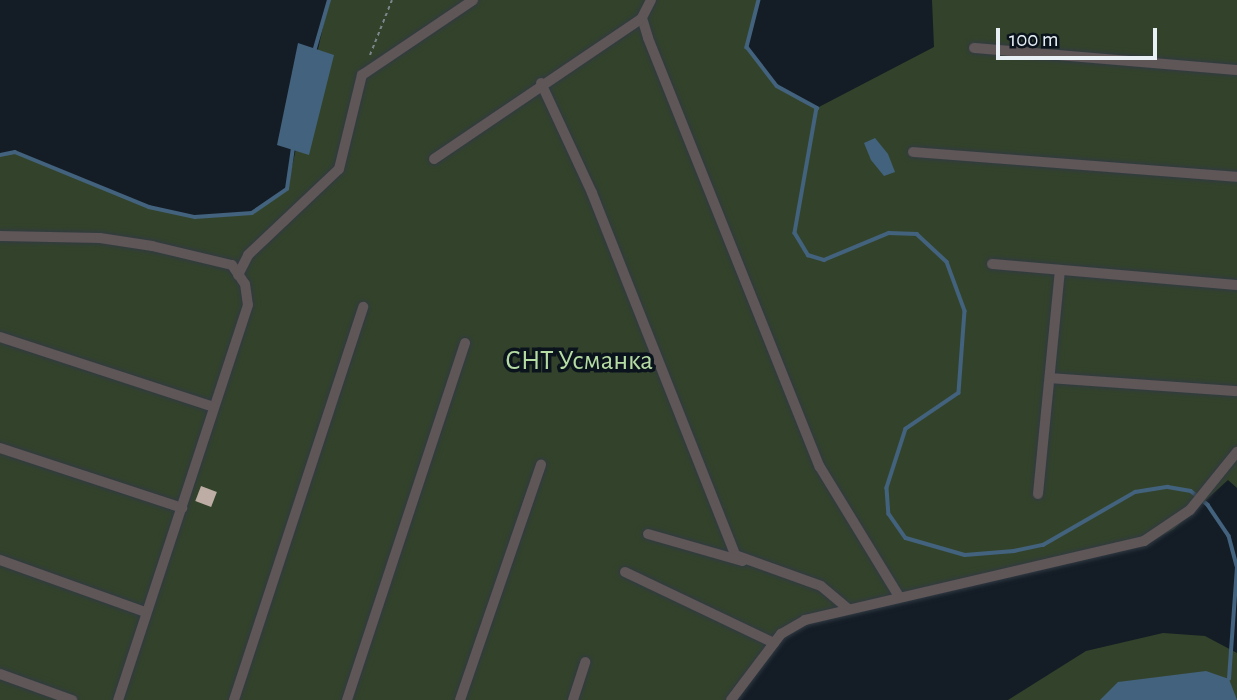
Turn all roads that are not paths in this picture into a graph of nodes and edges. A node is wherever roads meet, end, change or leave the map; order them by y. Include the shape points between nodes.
1 (473, 0) edge
2 (651, 0) edge
3 (642, 19) junction
4 (974, 48) dead end
5 (1237, 70) edge
6 (541, 83) junction
7 (914, 152) dead end
8 (434, 159) dead end
9 (1237, 177) edge
10 (0, 236) edge
11 (992, 264) dead end
12 (1060, 270) junction
13 (238, 275) junction
14 (1237, 285) edge
15 (363, 307) dead end
16 (0, 337) edge
17 (465, 343) dead end
18 (1050, 378) junction
19 (1237, 391) edge
20 (214, 407) junction
21 (0, 448) edge
22 (1237, 452) edge
23 (541, 464) dead end
24 (1038, 494) dead end
25 (182, 508) junction
26 (648, 534) dead end
27 (0, 560) edge
28 (742, 561) junction
29 (625, 572) dead end
30 (898, 595) junction
31 (848, 609) junction
32 (145, 612) junction
33 (774, 643) junction
34 (585, 662) dead end
35 (0, 674) edge
36 (72, 700) edge
37 (118, 700) edge
38 (234, 700) edge
39 (347, 700) edge
40 (460, 700) edge
41 (573, 700) edge
42 (731, 700) edge

1 - 13 street via 362,75 339,169 248,255
2 - 3 street
3 - 6 street
3 - 30 street via 820,467
4 - 5 street
6 - 8 street
6 - 28 street via 592,193
7 - 9 street
10 - 13 street via 126,242 232,265
11 - 12 street
12 - 14 street
12 - 18 street
13 - 20 street via 248,305
15 - 38 street
16 - 20 street
17 - 39 street
18 - 19 street
18 - 24 street
20 - 25 street
21 - 25 street
22 - 30 street via 1196,504 1144,541
23 - 40 street
25 - 32 street
26 - 28 street
27 - 32 street
28 - 31 street via 821,586
29 - 33 street
30 - 31 street
31 - 33 street via 805,620
32 - 37 street
33 - 42 street
34 - 41 street
35 - 36 street

